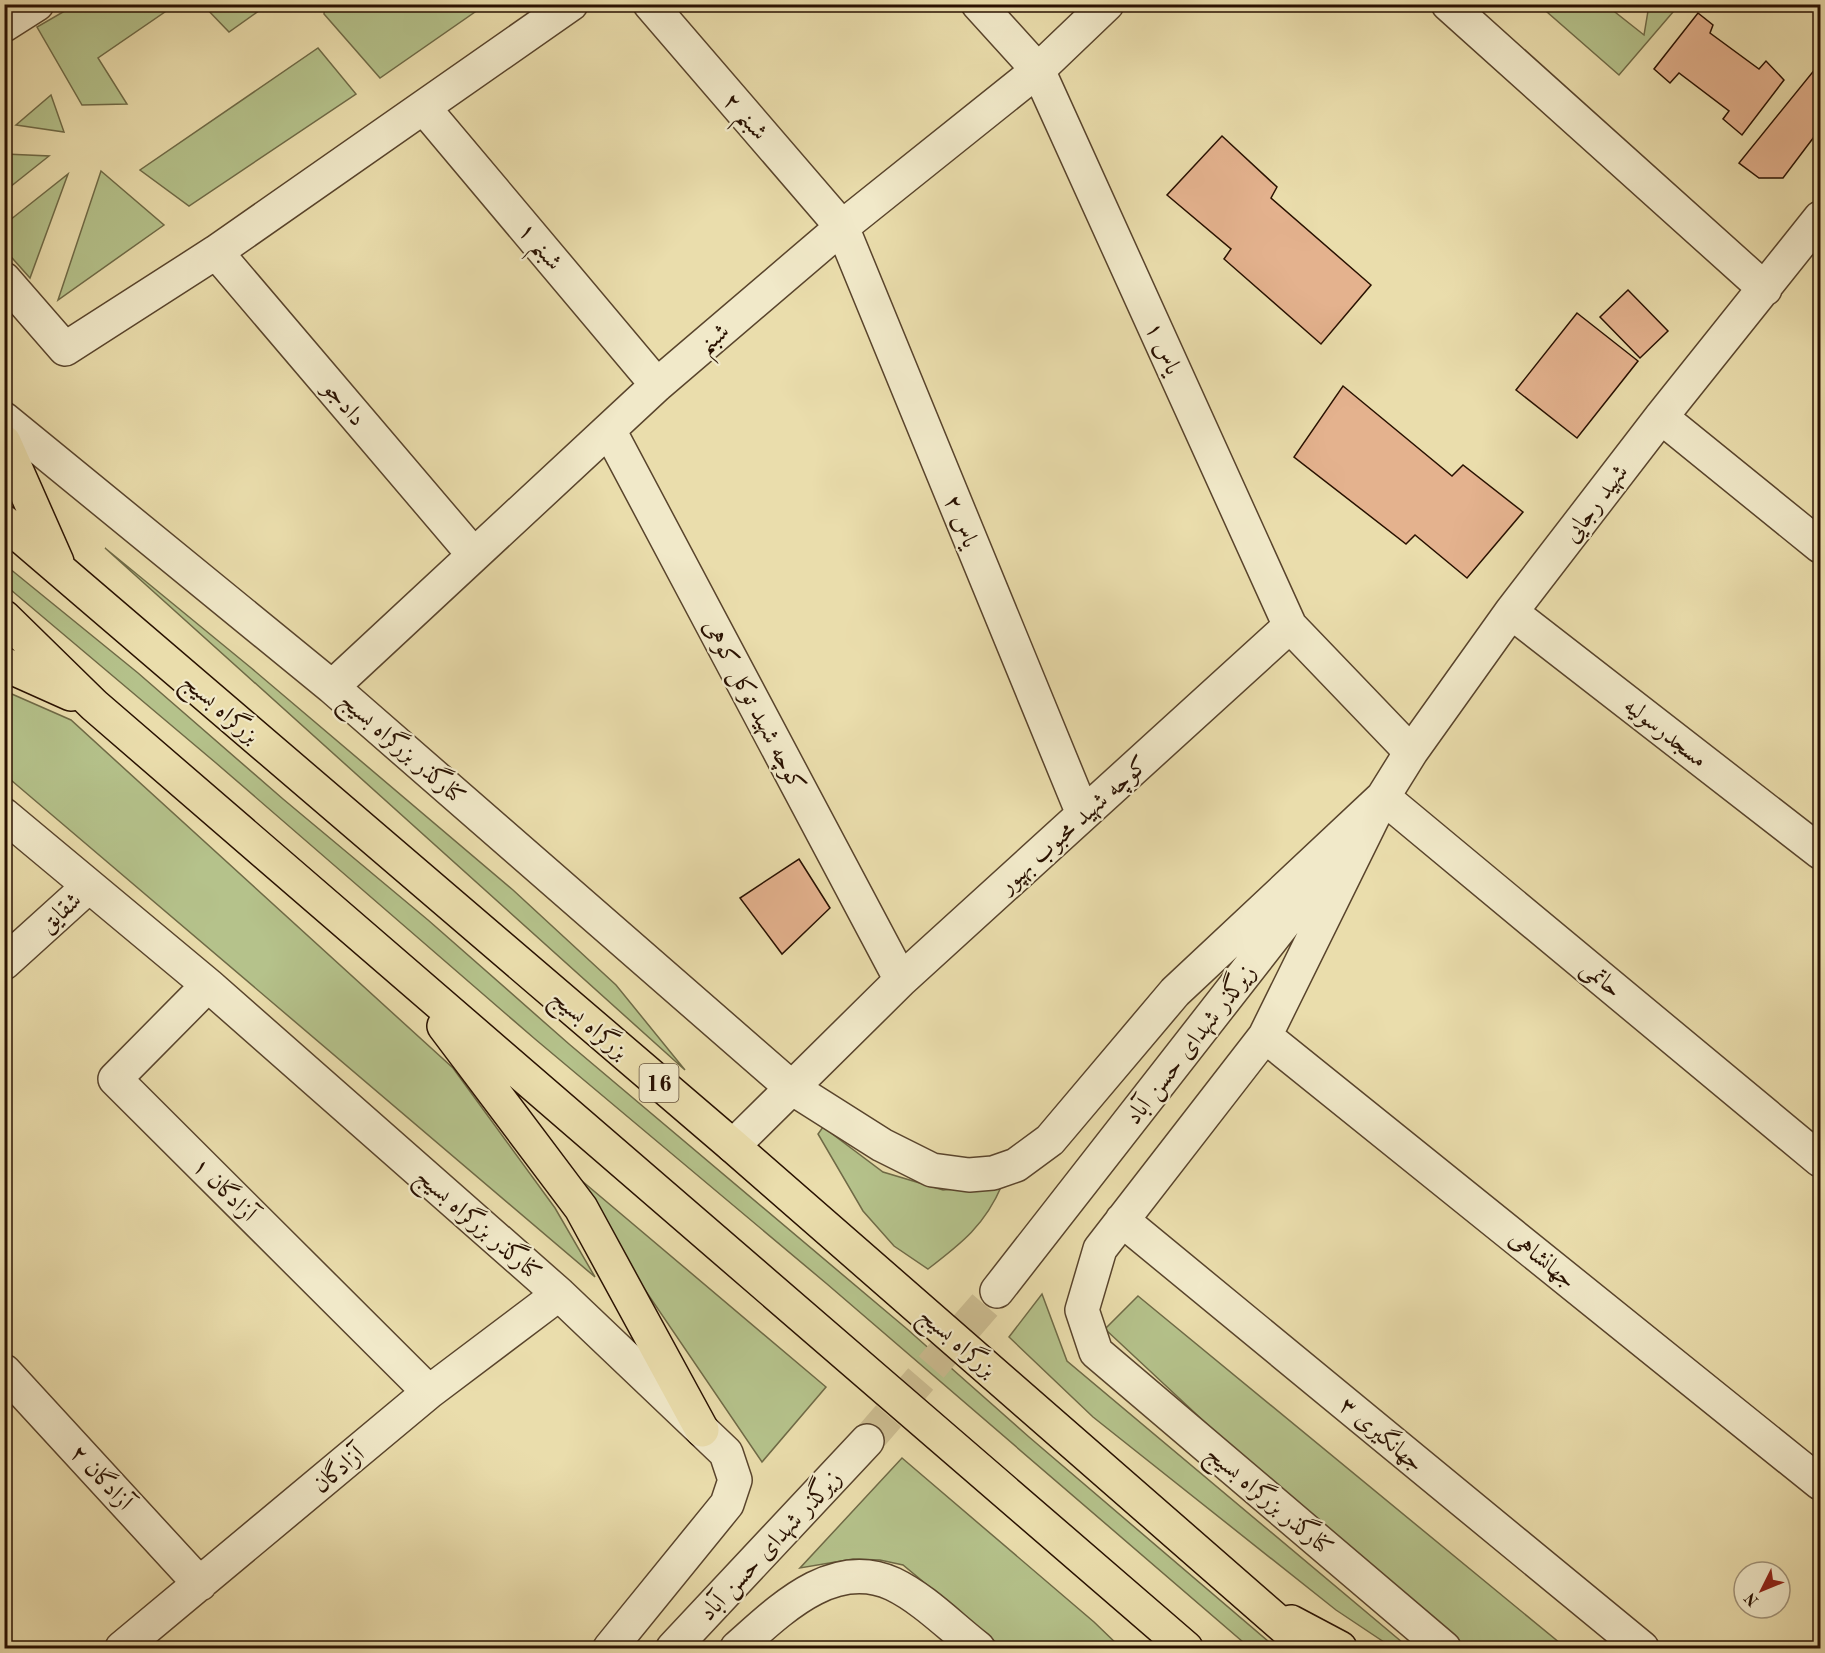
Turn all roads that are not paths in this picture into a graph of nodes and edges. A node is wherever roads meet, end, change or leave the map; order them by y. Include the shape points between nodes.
1 (37, 4) edge
2 (571, 4) edge
3 (650, 4) edge
4 (978, 4) edge
5 (1107, 4) edge
6 (1448, 4) edge
7 (4, 25) edge
8 (1038, 70) junction
9 (424, 108) junction
10 (842, 227) junction
11 (1816, 231) edge
12 (216, 252) junction
13 (4, 279) edge
14 (1765, 289) junction
15 (657, 385) junction
16 (1661, 417) junction
17 (4, 419) edge
18 (609, 430) junction
19 (4, 442) edge
20 (4, 522) edge
21 (1821, 546) edge
22 (474, 555) junction
23 (60, 569) junction
24 (1511, 612) junction
25 (4, 617) edge
26 (1290, 626) junction
27 (4, 664) edge
28 (332, 687) junction
29 (94, 705) junction
30 (1412, 752) junction
31 (1383, 797) junction
32 (4, 814) edge
33 (1083, 814) junction
34 (1821, 852) edge
35 (89, 886) junction
36 (4, 963) edge
37 (405, 974) junction
38 (901, 980) junction
39 (208, 986) junction
40 (1265, 1035) junction
41 (792, 1088) junction
42 (733, 1146) junction
43 (1821, 1160) edge
44 (1122, 1220) junction
45 (997, 1291) tunnel mouth
46 (559, 1294) junction
47 (4, 1371) edge
48 (429, 1392) junction
49 (702, 1430) junction
50 (867, 1441) tunnel mouth
51 (1821, 1483) edge
52 (200, 1584) junction
53 (1249, 1599) junction
54 (122, 1648) edge
55 (610, 1648) edge
56 (673, 1648) edge
57 (736, 1648) edge
58 (978, 1648) edge
59 (1186, 1648) edge
60 (1308, 1648) edge
61 (1340, 1648) edge
62 (1444, 1648) edge
63 (1642, 1648) edge

1 - 7 street
2 - 9 street
3 - 10 street, شبنم ۲
4 - 8 street, یاس ۱
5 - 8 street, شبنم
6 - 14 street
8 - 10 street, شبنم
8 - 26 street, یاس ۱
9 - 12 street
9 - 15 street, شبنم ۱
10 - 15 street, شبنم
10 - 33 street, یاس ۲
11 - 14 street, شهید رجایی
12 - 13 street via 64,349
12 - 22 street, دادجو
14 - 16 street, شهید رجایی
15 - 18 street, شبنم
16 - 21 street
16 - 24 street, شهید رجایی
17 - 28 street, کنارگذر بزرگراه بسیج
18 - 22 street, شبنم
18 - 38 street, کوچه شهید توکل کوهی
19 - 23 highway
20 - 23 highway, بزرگراه بسیج / 16
22 - 28 street, شبنم
23 - 42 highway, بزرگراه بسیج / 16
24 - 30 street, شهید رجایی
24 - 34 street, مسجدرسولیه
25 - 29 highway
26 - 30 street
26 - 33 street, کوچه شهید محبوب بهپور
27 - 29 highway
28 - 41 street, کنارگذر بزرگراه بسیج
29 - 37 highway
30 - 31 street, شهید رجایی
31 - 40 street
31 - 41 street, کنارگذر بزرگراه بسیج via 1175,992 1050,1140 1016,1165 993,1173 969,1175 932,1170 882,1146
31 - 43 street, حاتمی
31 - 45 street, زیرگذر شهدای حسن آباد
32 - 35 street, کنارگذر بزرگراه بسیج
33 - 38 street, کوچه شهید محبوب بهپور
35 - 36 street, شقایق
35 - 39 street, کنارگذر بزرگراه بسیج
37 - 49 highway via 581,1208
37 - 59 highway
38 - 41 street, کوچه شهید محبوب بهپور
39 - 46 street, کنارگذر بزرگراه بسیج
39 - 48 street, آزادگان ۱ via 115,1079
40 - 44 street
40 - 51 street, جهانشاهی
41 - 42 street, کوچه شهید محبوب بهپور
42 - 53 highway, بزرگراه بسیج / 16
44 - 62 street, کنارگذر بزرگراه بسیج via 1100,1249 1082,1310 1096,1352
44 - 63 street, جهانگیری ۳
46 - 48 street, آزادگان
46 - 49 street, کنارگذر بزرگراه بسیج
47 - 52 street, آزادگان ۲
48 - 52 street, آزادگان
49 - 55 street, کنارگذر بزرگراه بسیج via 726,1453 735,1480 727,1504
50 - 56 street, زیرگذر شهدای حسن آباد
52 - 54 street, آزادگان
53 - 60 highway, بزرگراه بسیج / 16
53 - 61 highway
57 - 58 street via 815,1586 857,1575 892,1584

